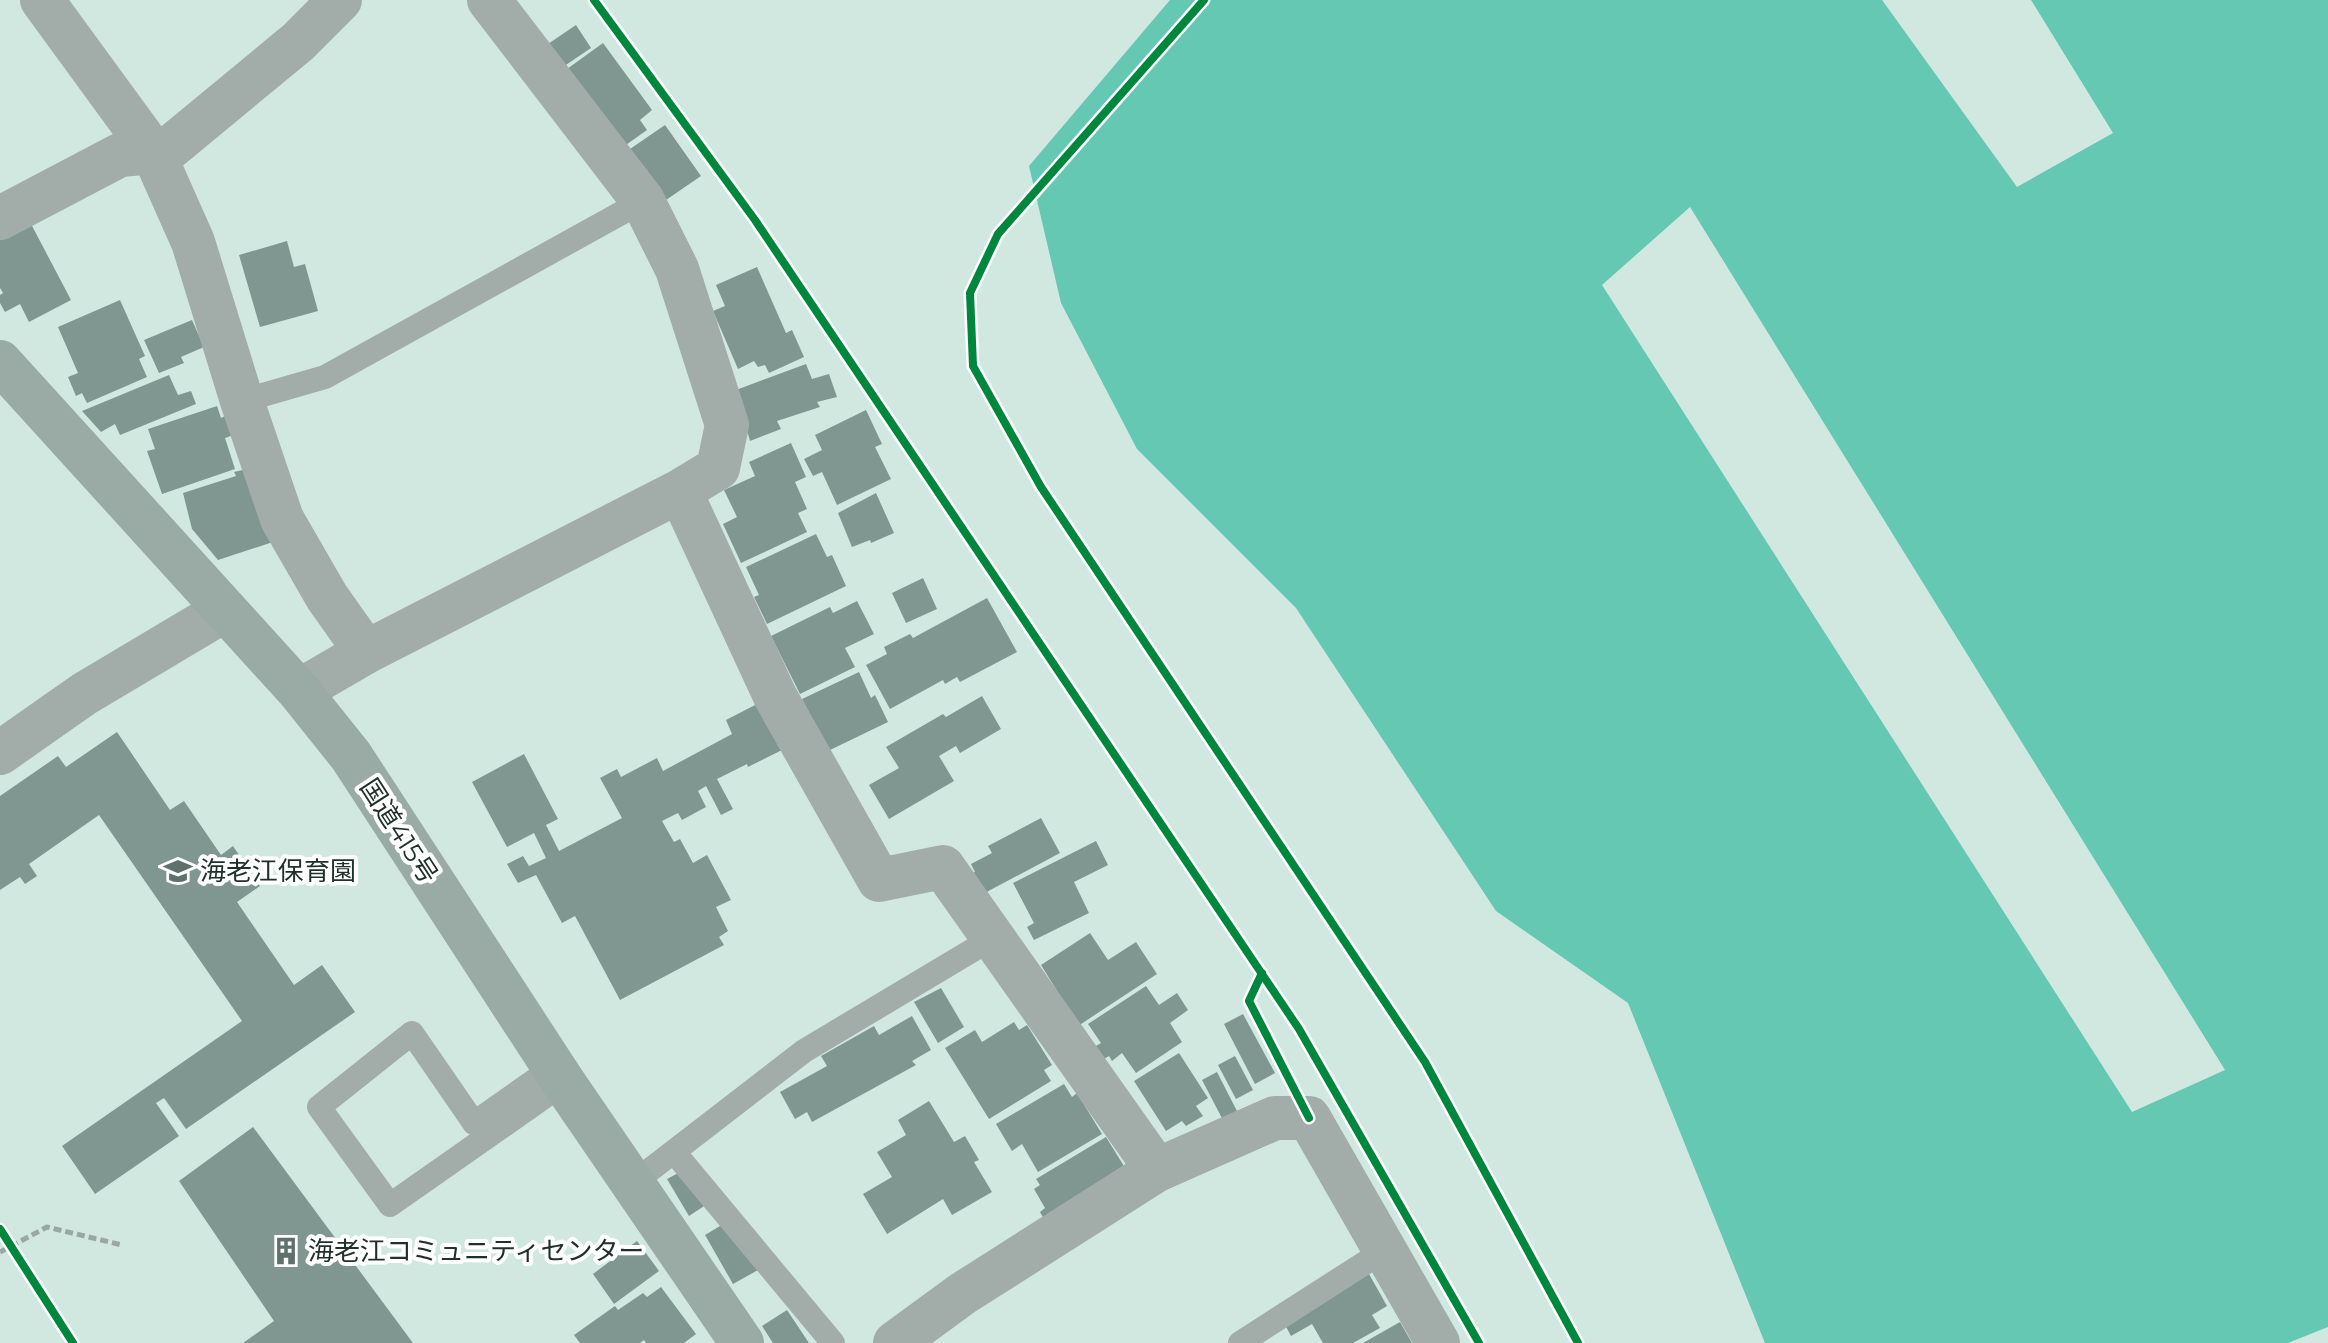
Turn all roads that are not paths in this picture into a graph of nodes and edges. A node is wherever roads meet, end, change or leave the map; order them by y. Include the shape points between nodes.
1 (42, 0) edge
2 (340, 0) edge
3 (489, 0) edge
4 (153, 152) junction
5 (643, 201) junction
6 (0, 218) edge
7 (0, 362) edge
8 (242, 401) junction
9 (680, 491) junction
10 (225, 610) junction
11 (366, 652) junction
12 (299, 691) junction
13 (0, 753) edge
14 (993, 938) junction
15 (559, 1075) junction
16 (674, 1152) junction
17 (1157, 1170) junction
18 (633, 1183) junction
19 (1385, 1250) junction
20 (742, 1343) edge
21 (833, 1343) edge
22 (895, 1343) edge
23 (1240, 1343) edge
24 (1438, 1343) edge

1 - 4 street
2 - 4 street via 298,42 166,151
3 - 5 street
4 - 6 street via 120,155
4 - 8 street via 193,242
5 - 8 lane via 325,377
5 - 9 street via 677,269 727,425 718,468
7 - 10 highway, 国道415号
8 - 11 street via 282,519
9 - 11 street
9 - 14 street via 775,696 879,880 943,867
10 - 12 highway, 国道415号
10 - 13 street via 84,694
11 - 12 street
12 - 15 highway, 国道415号 via 351,756
14 - 16 lane via 804,1051
14 - 17 street
15 - 15 lane via 390,1205 319,1107 412,1033 474,1123
15 - 18 highway, 国道415号
16 - 18 lane
16 - 21 lane
17 - 19 street via 1275,1118 1309,1118
17 - 22 street
18 - 20 highway, 国道415号
19 - 23 lane
19 - 24 street

